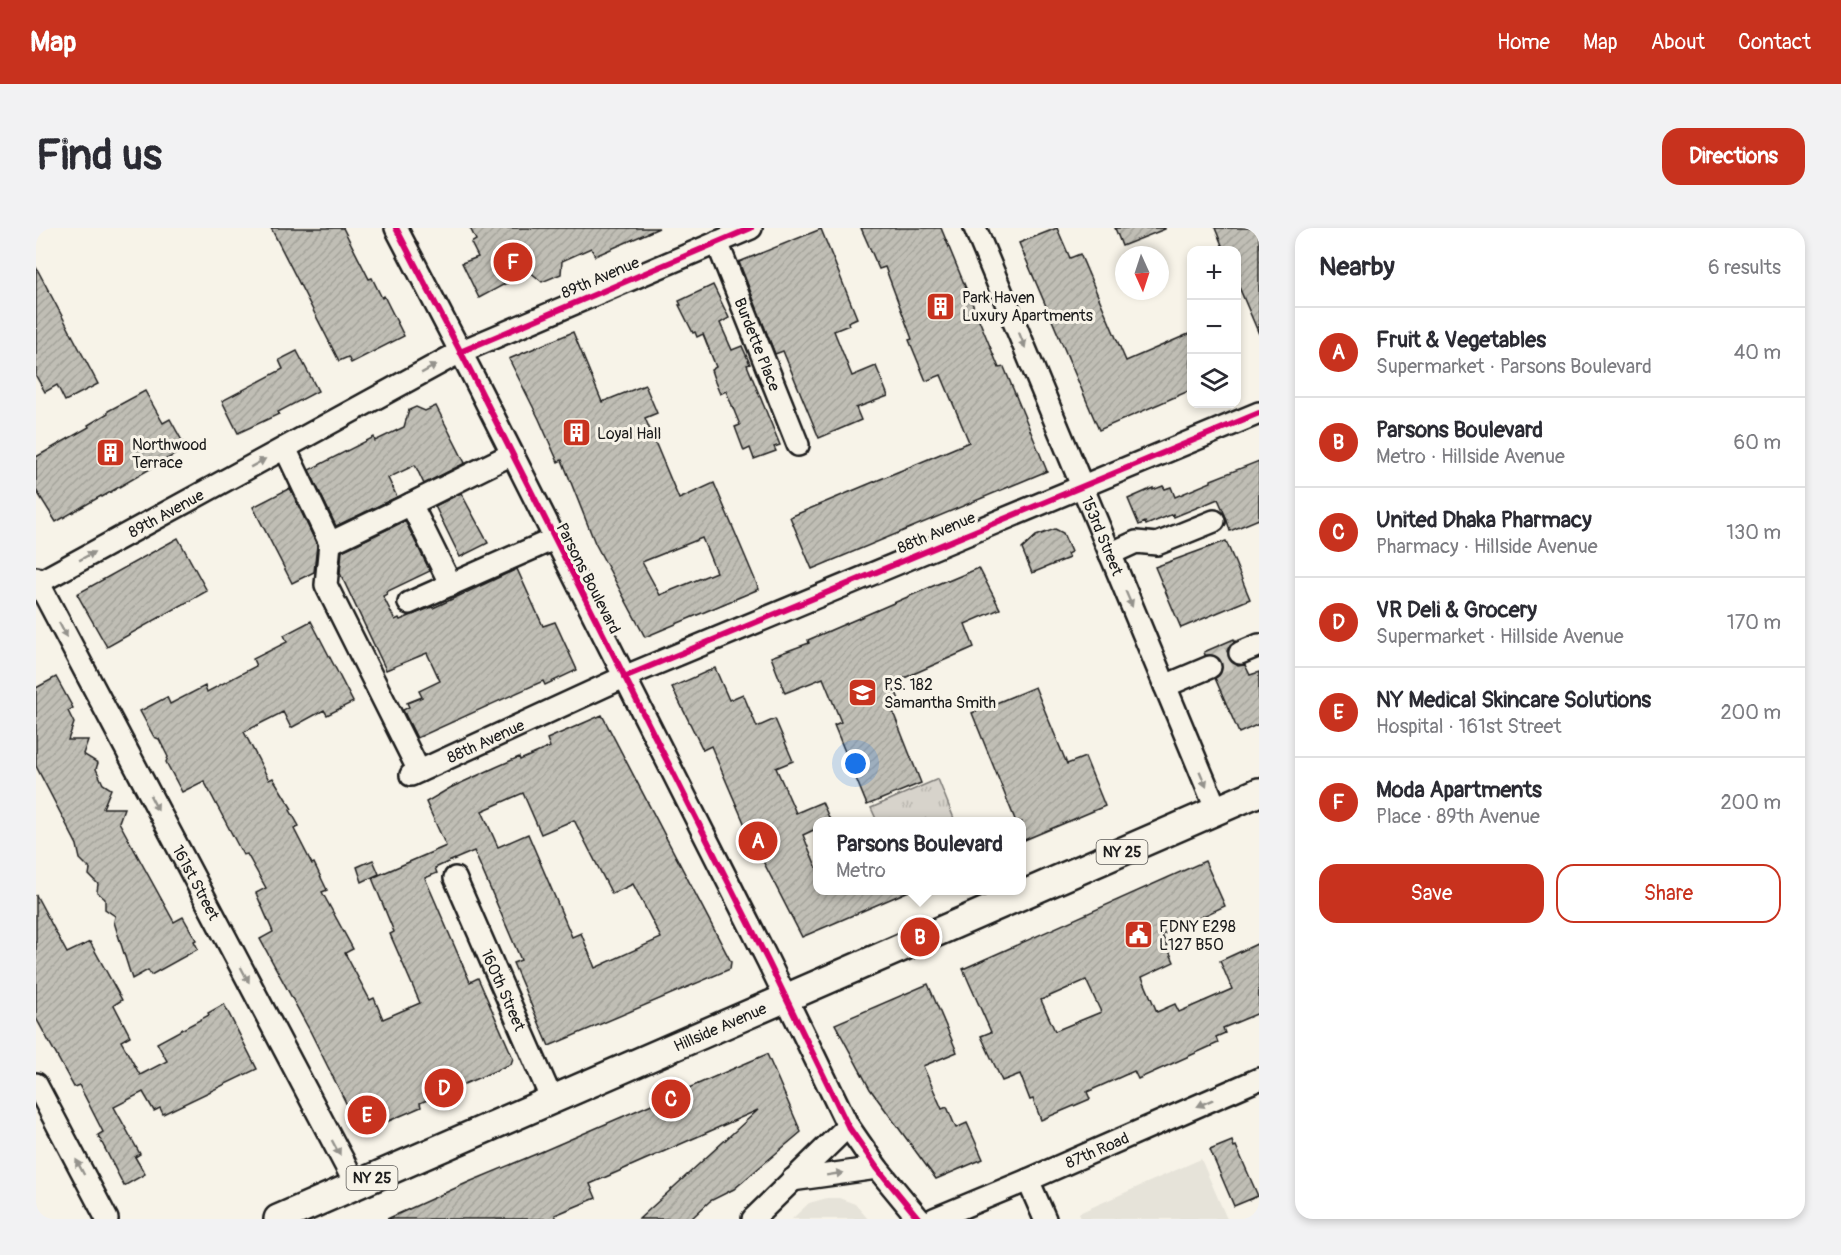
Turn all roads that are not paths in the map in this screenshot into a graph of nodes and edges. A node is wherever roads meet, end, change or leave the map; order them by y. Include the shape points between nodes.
1 (396, 228) edge
2 (751, 228) edge
3 (975, 228) edge
4 (717, 242) junction
5 (460, 352) junction
6 (1259, 413) edge
7 (798, 445) dead end
8 (285, 448) junction
9 (512, 454) junction
10 (1083, 486) junction
11 (411, 504) junction
12 (1214, 520) dead end
13 (555, 538) junction
14 (330, 543) junction
15 (1110, 554) junction
16 (37, 582) edge
17 (451, 585) junction
18 (410, 603) dead end
19 (1210, 667) tunnel mouth
20 (624, 677) junction
21 (1165, 686) junction
22 (1259, 792) edge
23 (1216, 811) junction
24 (455, 878) dead end
25 (1026, 894) edge
26 (1023, 895) edge
27 (786, 998) junction
28 (1259, 1079) edge
29 (36, 1084) edge
30 (552, 1100) junction
31 (43, 1112) edge
32 (848, 1126) junction
33 (877, 1168) junction
34 (792, 1180) junction
35 (1028, 1180) junction
36 (356, 1185) junction
37 (108, 1219) edge
38 (278, 1219) edge
39 (753, 1219) edge
40 (919, 1219) edge
41 (934, 1219) edge
42 (1045, 1219) edge

1 - 5 street, Parsons Boulevard
2 - 4 street, 89th Avenue
3 -> 10 street, 153rd Street
4 - 5 street, 89th Avenue
4 - 7 street, Burdette Place
8 -> 5 street, 89th Avenue
5 - 9 street, Parsons Boulevard
6 - 10 street, 88th Avenue
8 - 14 street
16 -> 8 street, 89th Avenue
9 - 11 street
9 - 13 street, Parsons Boulevard
10 - 15 street, 153rd Street
10 - 20 street, 88th Avenue
11 - 14 street
11 - 17 street
12 - 15 street via 1157,544 1136,542
13 - 17 street
13 - 20 street, Parsons Boulevard
14 - 20 street, 88th Avenue via 326,585 415,773
15 -> 21 street, 153rd Street
16 -> 36 street, 161st Street
17 - 18 street
19 - 21 street
20 - 27 street, Parsons Boulevard
21 -> 23 street, 153rd Street
22 - 23 main road, Hillside Avenue / NY 25
23 - 25 main road, Hillside Avenue / NY 25
24 - 30 street, 160th Street
26 - 27 main road, Hillside Avenue / NY 25
27 - 30 main road, Hillside Avenue / NY 25
27 - 32 street, Parsons Boulevard
28 -> 35 street, 87th Road
29 - 31 street
30 - 36 main road, Hillside Avenue / NY 25
37 -> 31 street
32 - 33 street, Parsons Boulevard
32 - 34 street
34 -> 33 street
33 - 40 street, Parsons Boulevard
34 - 39 street
35 - 41 street, 87th Road
35 - 42 street
36 - 38 main road, Hillside Avenue / NY 25

